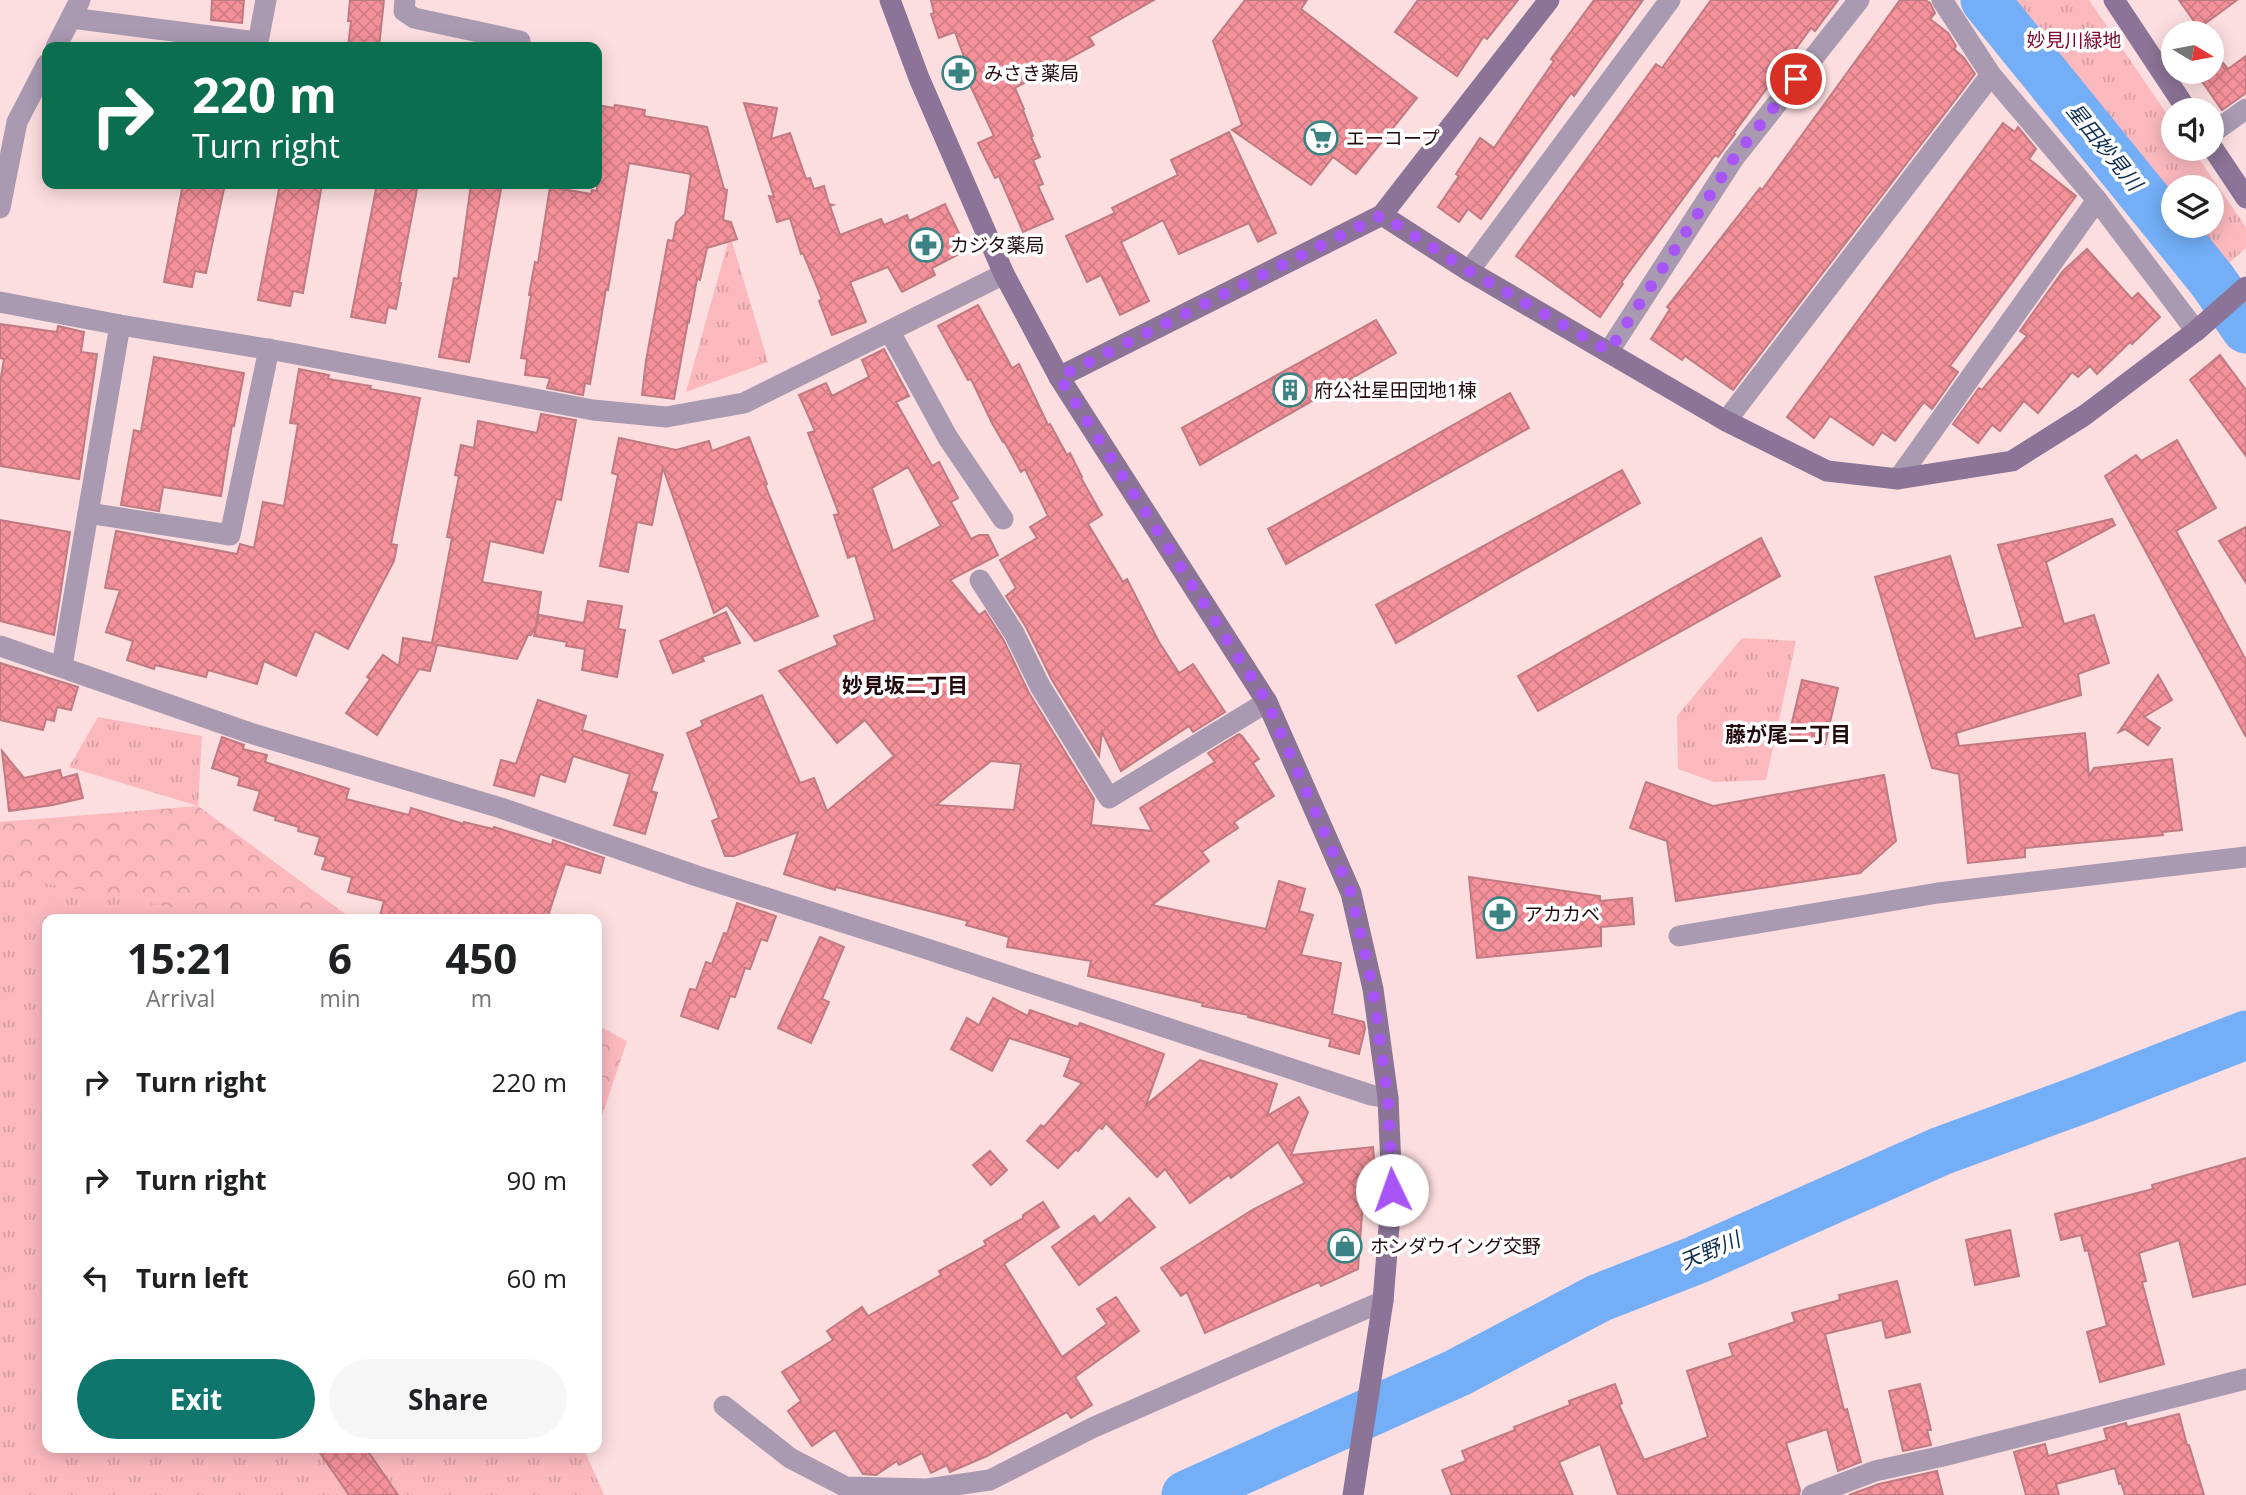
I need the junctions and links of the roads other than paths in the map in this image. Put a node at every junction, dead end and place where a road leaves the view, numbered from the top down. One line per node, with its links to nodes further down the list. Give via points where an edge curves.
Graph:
1 (266, 0): 9 (street, via 258,42)
2 (405, 0): 10 (street, via 404,11 414,18)
3 (890, 0): 23 (street)
4 (1549, 0): 21 (street)
5 (1670, 0): 22 (street)
6 (1859, 0): 30 (street, via 1734,158)
7 (1942, 0): 13 (street)
8 (2114, 0): 14 (street)
9 (76, 9): 11 (street)
10 (520, 41)
11 (59, 42)
12 (42, 73): 20 (street, via 16,122)
13 (1992, 75): 19 (street); 32 (street)
14 (2180, 98)
15 (2246, 109): 16 (street)
16 (2224, 125)
17 (2221, 161): 18 (street)
18 (2246, 198)
19 (2097, 200): 27 (street); 33 (street)
20 (0, 208)
21 (1382, 215): 22 (street); 31 (street)
22 (1469, 271): 30 (street)
23 (1004, 274): 28 (street); 31 (street)
24 (2235, 297): 27 (street)
25 (0, 302): 26 (street)
26 (120, 325): 29 (street); 34 (street)
27 (2196, 331): 33 (street, via 2085,415 2011,461)
28 (890, 332): 29 (street, via 744,403 666,417 593,410); 35 (street, via 947,438)
29 (269, 349): 34 (street, via 230,535)
30 (1609, 351): 32 (street)
31 (1059, 377): 39 (street)
32 (1726, 421): 33 (street, via 1827,471)
33 (1898, 479)
34 (88, 513): 38 (street)
35 (1003, 519)
36 (980, 580): 39 (street, via 1110,798)
37 (0, 646): 38 (street)
38 (62, 666): 42 (street, via 250,733 501,808 697,876)
39 (1267, 702): 42 (street, via 1351,893 1373,989)
40 (2246, 857): 41 (street, via 1938,893)
41 (1679, 936)
42 (1388, 1098): 43 (street, via 1392,1190)
43 (1381, 1310): 45 (street, via 1094,1427 990,1480 927,1489 846,1487 790,1458); 46 (street)
44 (2246, 1379): 47 (street, via 1875,1471)
45 (724, 1406)
46 (1355, 1485)
47 (1812, 1495)

